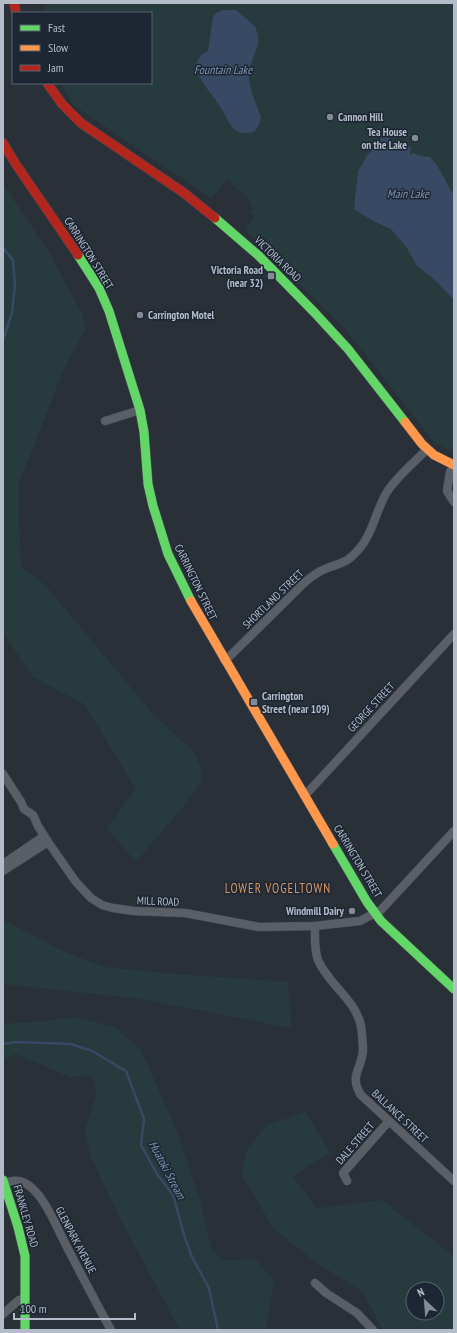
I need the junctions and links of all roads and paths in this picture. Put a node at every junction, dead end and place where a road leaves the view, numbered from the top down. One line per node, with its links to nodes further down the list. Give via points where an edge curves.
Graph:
1 (48, 84): 5 (main road, VICTORIA ROAD, via 67,111 81,123 184,193 259,256 348,349)
2 (3, 143): 3 (main road, CARRINGTON STREET, via 99,288 109,311)
3 (140, 410): 4 (street); 10 (main road, CARRINGTON STREET, via 148,484 162,537 181,583)
4 (106, 421)
5 (427, 449): 6 (main road, VICTORIA ROAD); 10 (street, SHORTLAND STREET, via 387,492 371,532 350,558 314,574 304,582)
6 (454, 465): 7 (street, VICTORIA ROAD, via 450,472)
7 (452, 484): 8 (street, VICTORIA ROAD, via 447,491)
8 (454, 502)
9 (454, 634): 12 (street, GEORGE STREET)
10 (224, 660): 12 (main road, CARRINGTON STREET)
11 (3, 774): 14 (street, MILL ROAD)
12 (304, 794): 17 (main road, CARRINGTON STREET)
13 (454, 831): 17 (street)
14 (46, 839): 15 (street); 16 (street); 18 (street, MILL ROAD, via 76,882 91,898 113,908 185,913 259,927)
15 (3, 864)
16 (3, 871)
17 (376, 914): 18 (street, MILL ROAD, via 360,922); 19 (main road, CARRINGTON STREET)
18 (315, 926): 20 (street, BALLANCE STREET, via 317,958 332,982 352,1006 361,1026 363,1050 356,1074 356,1087)
19 (454, 989)
20 (389, 1121): 22 (street, DALE STREET, via 343,1173); 23 (street, BALLANCE STREET)
21 (4, 1181): 25 (main road, FRANKLEY ROAD, via 25,1256); 28 (street, GLENPARK AVENUE, via 18,1180 25,1183 42,1200)
22 (347, 1181)
23 (454, 1182)
24 (315, 1283): 29 (street, via 357,1313)
25 (25, 1299): 26 (street, via 19,1300); 27 (main road, FRANKLEY ROAD)
26 (3, 1314)
27 (25, 1330)
28 (111, 1330)
29 (373, 1330)

